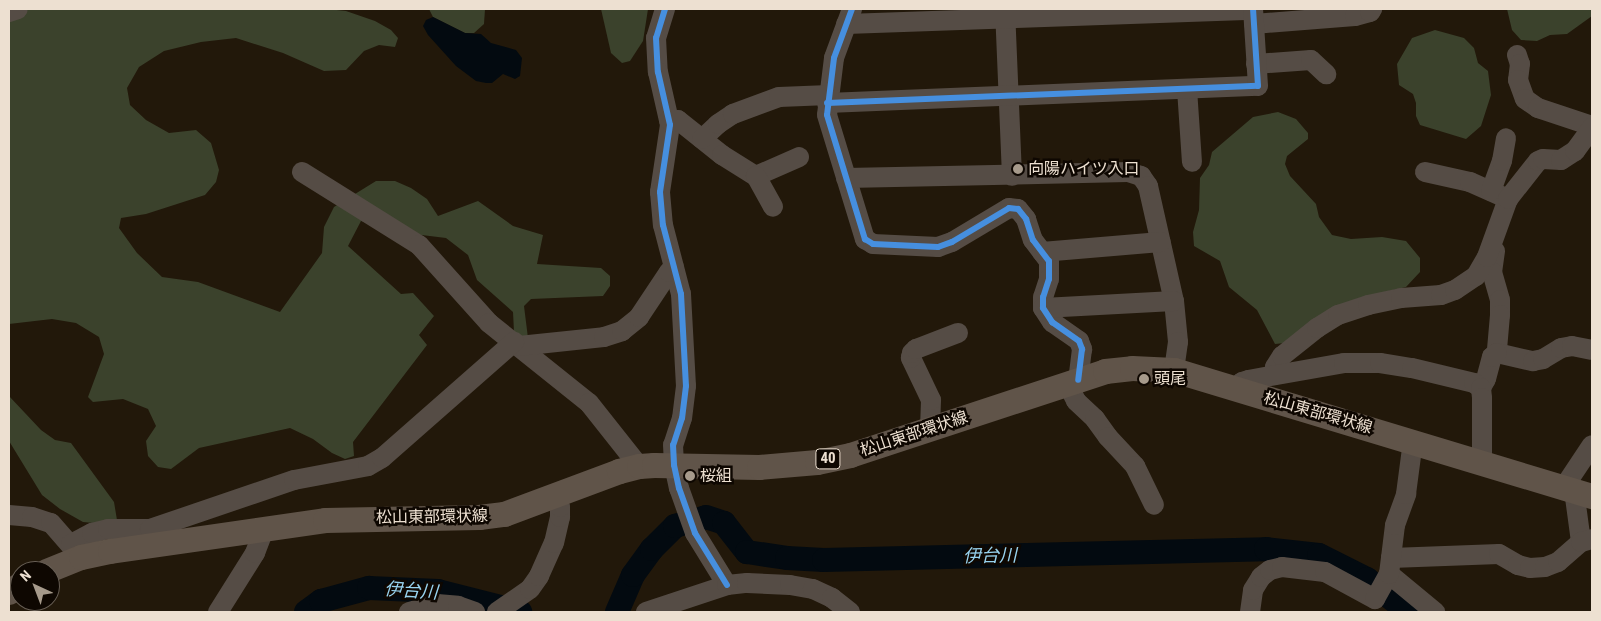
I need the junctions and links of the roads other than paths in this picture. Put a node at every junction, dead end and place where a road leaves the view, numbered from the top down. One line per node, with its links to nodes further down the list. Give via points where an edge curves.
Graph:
1 (18, 9): 4 (street)
2 (665, 9): 14 (street, via 656,38 658,72)
3 (1372, 9): 6 (street, via 1355,16)
4 (9, 12)
5 (1006, 13): 6 (street); 7 (street); 12 (street)
6 (1254, 14): 9 (street)
7 (849, 16): 13 (street, via 834,58)
8 (1517, 55): 15 (street, via 1520,64 1518,80 1525,98 1538,108)
9 (1256, 64): 10 (street, via 1311,60); 11 (street, via 1258,86)
10 (1326, 74)
11 (1187, 89): 12 (street); 19 (street)
12 (1010, 96): 13 (street); 23 (street)
13 (828, 99): 17 (street, via 779,97 733,114); 24 (street, via 827,115)
14 (669, 120): 17 (street, via 678,120); 30 (street, via 660,192 663,225)
15 (1592, 127): 25 (street, via 1575,151 1561,160 1538,161)
16 (1506, 138): 25 (street)
17 (702, 140): 22 (street)
18 (799, 157): 22 (street)
19 (1192, 162)
20 (302, 172): 34 (street, via 419,246 489,323)
21 (1425, 172): 25 (street, via 1470,182)
22 (756, 176): 26 (street)
23 (1012, 176): 24 (street); 28 (street, via 1135,173 1148,186)
24 (846, 178): 29 (street, via 865,239 873,244 938,247 1008,208 1018,209 1026,218 1033,240)
25 (1499, 195): 27 (street)
26 (773, 207)
27 (1494, 239): 36 (street, via 1492,272 1500,300); 38 (street, via 1482,269 1467,283 1441,295 1400,298 1338,315 1282,356)
28 (1161, 242): 29 (street); 31 (street)
29 (1042, 252): 32 (street, via 1049,261 1050,269)
30 (674, 267): 34 (street, via 639,317 622,331 604,337); 46 (street, via 681,294 686,386 682,418 673,445)
31 (1174, 301): 32 (street); 37 (street, via 1178,342)
32 (1043, 308): 39 (street, via 1052,322 1079,341 1082,349)
33 (958, 333): 42 (street, via 912,353 911,358 931,400)
34 (516, 344): 47 (street, via 589,403); 54 (street, via 382,458 368,466 294,480 150,529 108,529 92,533)
35 (1592, 350): 36 (street, via 1572,346 1561,348 1533,361)
36 (1498, 353): 40 (street, via 1492,357)
37 (1174, 370): 39 (main road, 松山東部環状線 / 40, via 1132,368 1105,371); 41 (main road, 松山東部環状線 / 40)
38 (1274, 375): 40 (street, via 1344,362 1380,363 1474,383); 41 (street, via 1242,382)
39 (1073, 381): 42 (main road, 松山東部環状線 / 40); 50 (street, via 1076,401 1135,466)
40 (1481, 388): 45 (street)
41 (1235, 389): 43 (main road, 松山東部環状線 / 40)
42 (930, 428): 46 (main road, 松山東部環状線 / 40, via 850,455 793,466)
43 (1413, 441): 45 (main road, 松山東部環状線 / 40); 56 (street, via 1406,494 1395,525)
44 (1592, 445): 48 (street)
45 (1482, 462): 48 (main road, 松山東部環状線 / 40)
46 (674, 465): 47 (main road, 松山東部環状線 / 40); 57 (street, via 695,533)
47 (639, 466): 49 (main road, 松山東部環状線 / 40)
48 (1577, 491): 53 (street)
49 (555, 496): 52 (main road, 松山東部環状線 / 40, via 504,514 479,518 325,520); 61 (street, via 560,517 554,543 530,588)
50 (1154, 505)
51 (9, 515): 54 (street, via 51,523)
52 (264, 530): 54 (main road, 松山東部環状線 / 40, via 110,551); 58 (street, via 255,553)
53 (1587, 541): 56 (street, via 1558,562 1545,567 1518,565 1498,554)
54 (76, 551): 55 (main road, 松山東部環状線 / 40)
55 (60, 562)
56 (1386, 577): 64 (street, via 1375,599 1325,572 1282,567 1270,570 1261,576 1253,590); 65 (street)
57 (727, 585): 62 (street); 63 (street, via 768,583 813,589)
58 (218, 612)
59 (409, 612): 60 (street, via 437,604)
60 (475, 612)
61 (497, 612)
62 (646, 612)
63 (850, 612)
64 (1250, 612)
65 (1435, 612)

